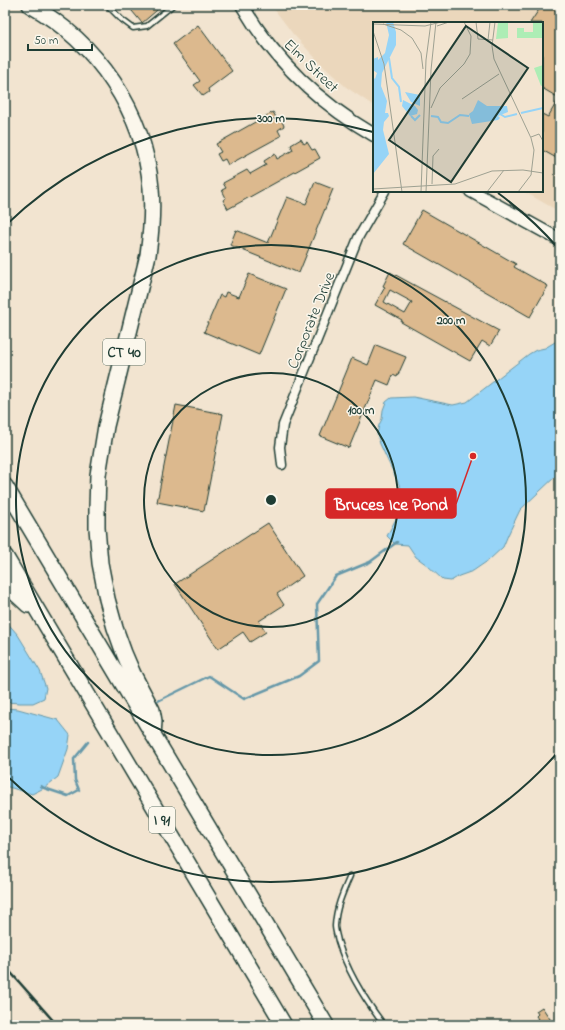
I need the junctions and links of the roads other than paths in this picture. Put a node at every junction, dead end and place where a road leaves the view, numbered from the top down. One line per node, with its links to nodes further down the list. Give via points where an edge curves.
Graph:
1 (30, 5): 14 (highway, CT 40, via 72,34 111,78 135,123 150,176 152,213 148,255 103,441 97,508 98,547 107,600 127,659 152,710)
2 (107, 5): 3 (lane, via 134,28 147,26)
3 (173, 5)
4 (242, 5): 5 (street, Elm Street, via 292,72 357,125)
5 (373, 134)
6 (384, 192): 9 (street, Corporate Drive, via 358,238 282,425)
7 (473, 192): 8 (street)
8 (560, 240)
9 (282, 465)
10 (5, 486): 14 (highway, I 91)
11 (5, 556): 13 (highway, I 91)
12 (5, 580): 13 (highway, via 18,596)
13 (40, 614): 16 (highway, I 91)
14 (153, 735): 17 (highway, I 91)
15 (350, 876): 18 (lane, via 338,903 335,927 340,945 359,987)
16 (284, 1025)
17 (326, 1025)
18 (384, 1025)

